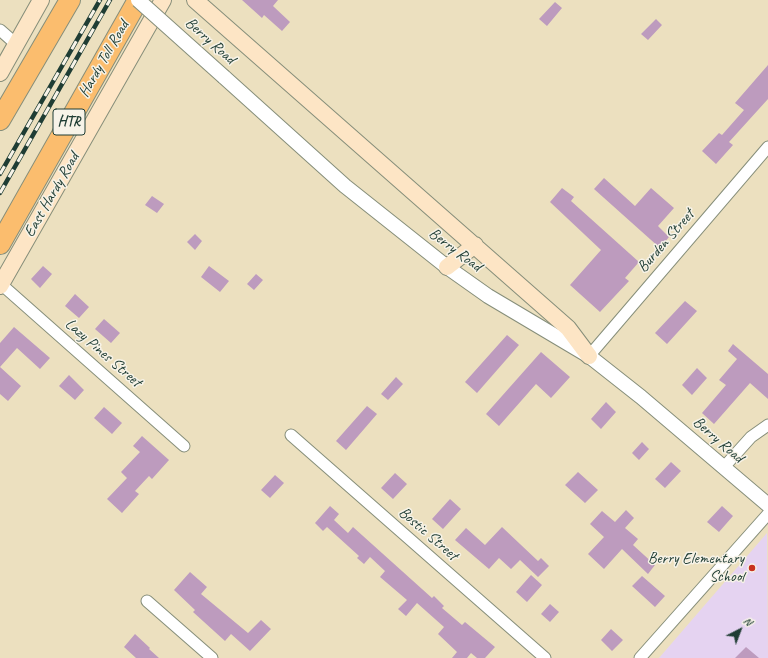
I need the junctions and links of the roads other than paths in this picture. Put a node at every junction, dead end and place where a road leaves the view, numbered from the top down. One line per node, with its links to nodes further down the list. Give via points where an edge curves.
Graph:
1 (41, 0): 7 (main road)
2 (70, 0): 9 (highway)
3 (138, 0): 11 (highway, Hardy Toll Road / HTR); 13 (street, Berry Road, bridge, via 345,186)
4 (162, 0): 14 (main road, East Hardy Road)
5 (194, 0): 12 (main road)
6 (0, 30): 7 (street)
7 (16, 44): 8 (main road)
8 (0, 73)
9 (0, 120)
10 (768, 147): 15 (street, Burden Street)
11 (0, 244)
12 (475, 246): 13 (main road); 15 (main road, via 568,328)
13 (447, 267): 15 (street, Berry Road, via 488,296)
14 (1, 285): 18 (street, Lazy Pines Street)
15 (589, 356): 19 (street, Berry Road)
16 (768, 425): 19 (street, via 751,437)
17 (290, 435): 24 (street, Bostic Street)
18 (184, 446)
19 (724, 467): 20 (street, Berry Road)
20 (768, 505)
21 (768, 514): 25 (street)
22 (147, 600): 23 (street)
23 (212, 658)
24 (545, 658)
25 (640, 658)

